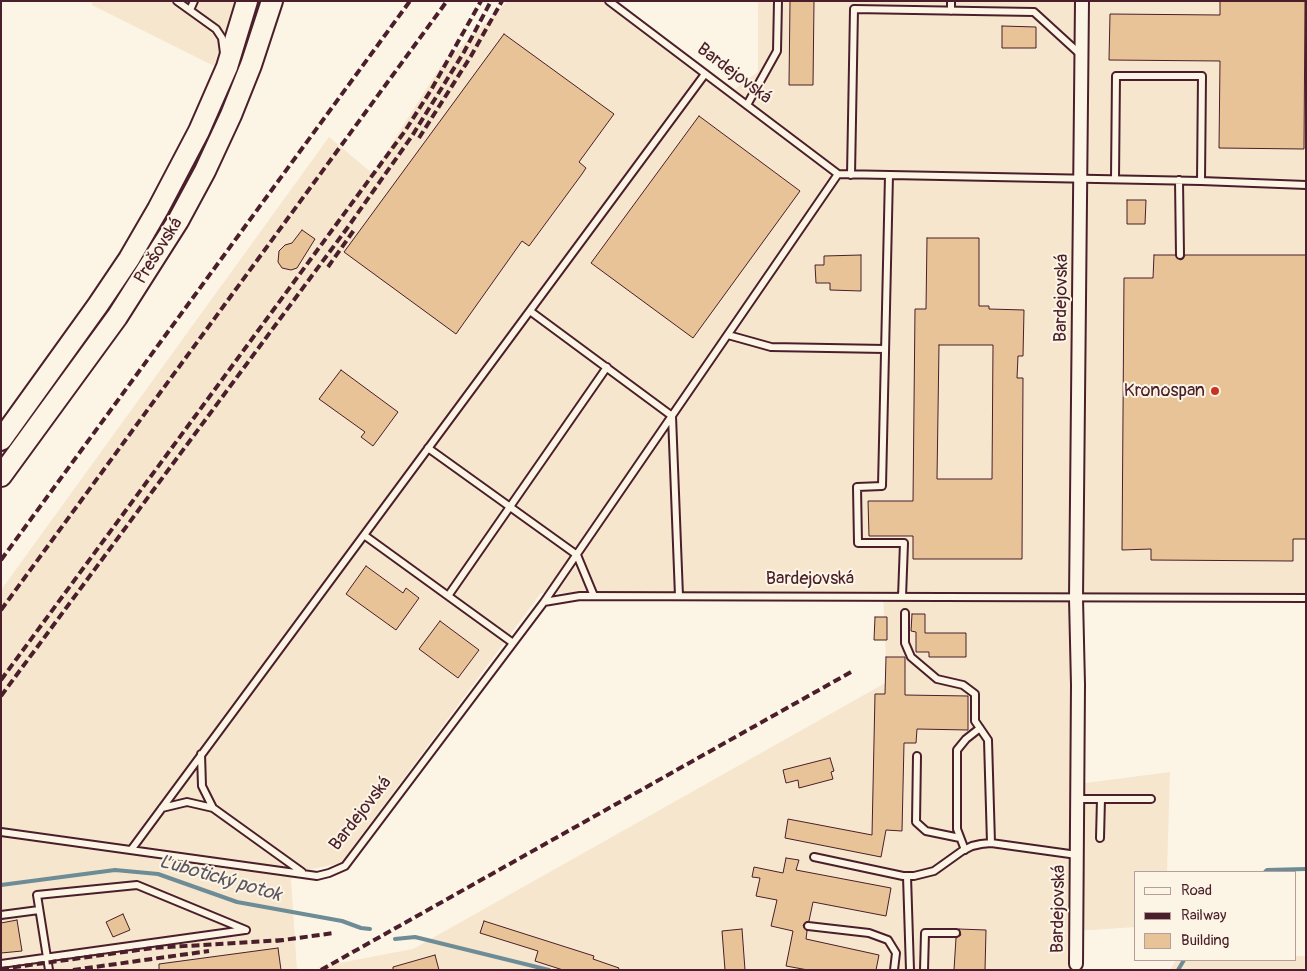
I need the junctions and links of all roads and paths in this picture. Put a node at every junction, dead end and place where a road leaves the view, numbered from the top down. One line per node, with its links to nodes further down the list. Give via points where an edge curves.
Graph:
1 (177, 1): 9 (lane)
2 (194, 1): 9 (lane)
3 (247, 1): 12 (main road, Prešovská)
4 (272, 1): 31 (main road, Prešovská, via 231,115 178,221 117,318)
5 (609, 1): 13 (lane, Bardejovská)
6 (778, 1): 14 (lane, via 777,52)
7 (951, 1): 10 (lane)
8 (1082, 1): 11 (street, Bardejovská)
9 (190, 10): 12 (lane, via 220,33)
10 (951, 11): 11 (lane, via 1034,12); 16 (lane, via 854,9)
11 (1081, 55): 18 (street, Bardejovská)
12 (227, 67): 29 (main road, Prešovská, via 187,157 129,259)
13 (705, 74): 14 (lane, Bardejovská); 24 (lane)
14 (748, 105): 15 (lane, Bardejovská)
15 (838, 174): 16 (lane); 25 (lane, Bardejovská)
16 (851, 174): 17 (lane)
17 (889, 175): 18 (lane); 26 (lane)
18 (1080, 179): 19 (lane); 39 (street, Bardejovská)
19 (1115, 179): 20 (lane); 21 (lane, via 1116,76 1202,76)
20 (1179, 180): 21 (lane); 23 (lane)
21 (1200, 181): 22 (lane)
22 (1306, 185)
23 (1180, 256)
24 (530, 311): 27 (lane); 30 (lane)
25 (728, 335): 26 (lane, via 771,347); 28 (lane, Bardejovská)
26 (885, 349): 38 (lane, via 882,486 857,487 858,543 904,543)
27 (607, 367): 28 (lane); 32 (lane)
28 (672, 416): 34 (lane, Bardejovská); 37 (lane)
29 (1, 440)
30 (428, 448): 32 (lane); 33 (lane)
31 (1, 476)
32 (510, 506): 34 (lane); 35 (lane)
33 (364, 535): 35 (lane); 45 (lane)
34 (577, 555): 36 (lane); 41 (lane, Bardejovská)
35 (448, 596): 43 (lane)
36 (594, 596): 37 (lane, Bardejovská); 41 (lane, Bardejovská)
37 (679, 596): 38 (lane, Bardejovská)
38 (902, 597): 39 (lane, Bardejovská)
39 (1076, 598): 40 (lane, Bardejovská); 47 (street, Bardejovská)
40 (1306, 598)
41 (544, 602): 43 (lane, Bardejovská)
42 (905, 613): 44 (lane, via 905,643 911,657 937,679 963,685 975,694 975,721)
43 (513, 643): 60 (lane, Bardejovská, via 345,866 323,875)
44 (980, 728): 53 (lane, via 957,750 957,829); 55 (lane, via 988,740)
45 (201, 754): 50 (lane); 51 (lane, via 202,786)
46 (917, 756): 53 (lane, via 916,822 926,831)
47 (1077, 798): 48 (lane); 58 (street, Bardejovská)
48 (1101, 799): 49 (lane); 54 (lane)
49 (1151, 799)
50 (162, 808): 51 (lane, via 187,802); 56 (lane)
51 (212, 808): 60 (lane)
52 (1, 832): 56 (lane, Bardejovská)
53 (960, 838): 57 (lane)
54 (1100, 838)
55 (991, 843): 57 (lane, Bardejovská); 58 (lane, Bardejovská)
56 (130, 850): 60 (lane, Bardejovská)
57 (965, 850): 61 (lane, Bardejovská, via 934,871)
58 (1077, 855): 68 (street, Bardejovská)
59 (814, 857): 61 (lane, Bardejovská)
60 (304, 874)
61 (907, 876): 71 (lane)
62 (40, 910): 63 (lane); 66 (lane); 66 (lane, via 37,895 137,885 246,930)
63 (1, 915)
64 (808, 926): 70 (lane, via 869,933 888,940 896,953)
65 (956, 933): 72 (lane, via 925,933)
66 (47, 958): 67 (lane); 69 (lane)
67 (1, 964)
68 (1076, 964)
69 (49, 970)
70 (894, 970)
71 (910, 970)
72 (924, 970)

